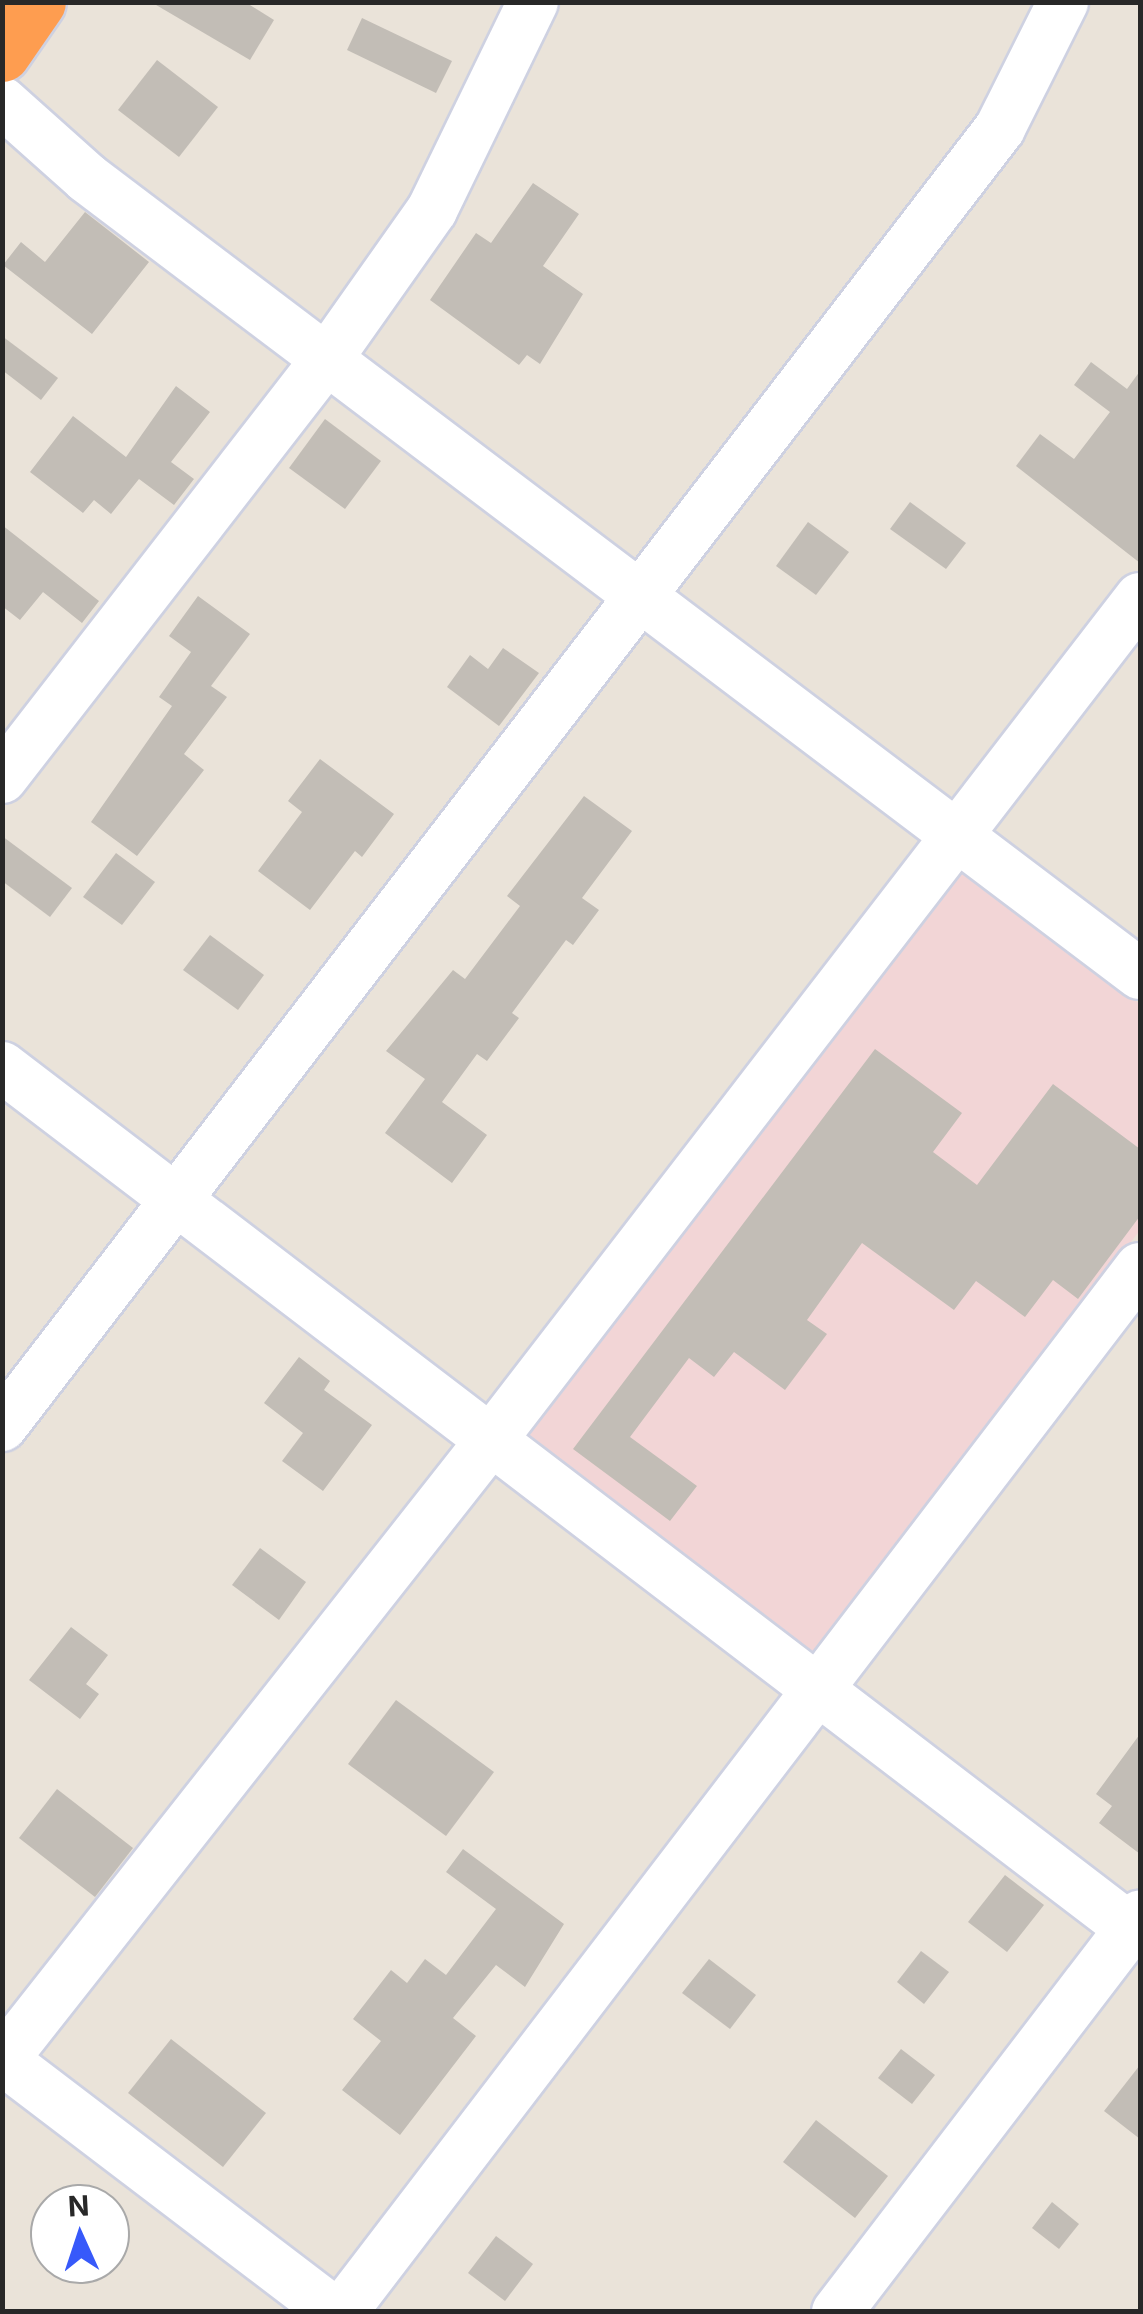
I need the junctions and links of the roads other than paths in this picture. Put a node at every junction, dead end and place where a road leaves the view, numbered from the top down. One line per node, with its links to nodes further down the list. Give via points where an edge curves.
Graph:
1 (12, 2): 5 (highway)
2 (38, 2): 6 (highway)
3 (533, 2): 8 (street, via 432,210)
4 (1063, 2): 9 (street, via 1000,128)
5 (2, 16)
6 (2, 54)
7 (2, 102): 8 (street, via 87,178)
8 (328, 356): 9 (street); 11 (street)
9 (641, 596): 12 (street); 15 (street)
10 (1140, 598): 12 (street)
11 (2, 778)
12 (958, 836): 13 (street); 18 (street)
13 (1140, 974)
14 (2, 1067): 15 (street)
15 (177, 1199): 17 (street); 18 (street)
16 (1140, 1268): 19 (street)
17 (2, 1426)
18 (491, 1440): 19 (street); 21 (street)
19 (820, 1691): 20 (street); 23 (street)
20 (1135, 1922): 24 (street)
21 (3, 2060): 22 (street)
22 (334, 2312)
23 (342, 2312)
24 (837, 2312)

